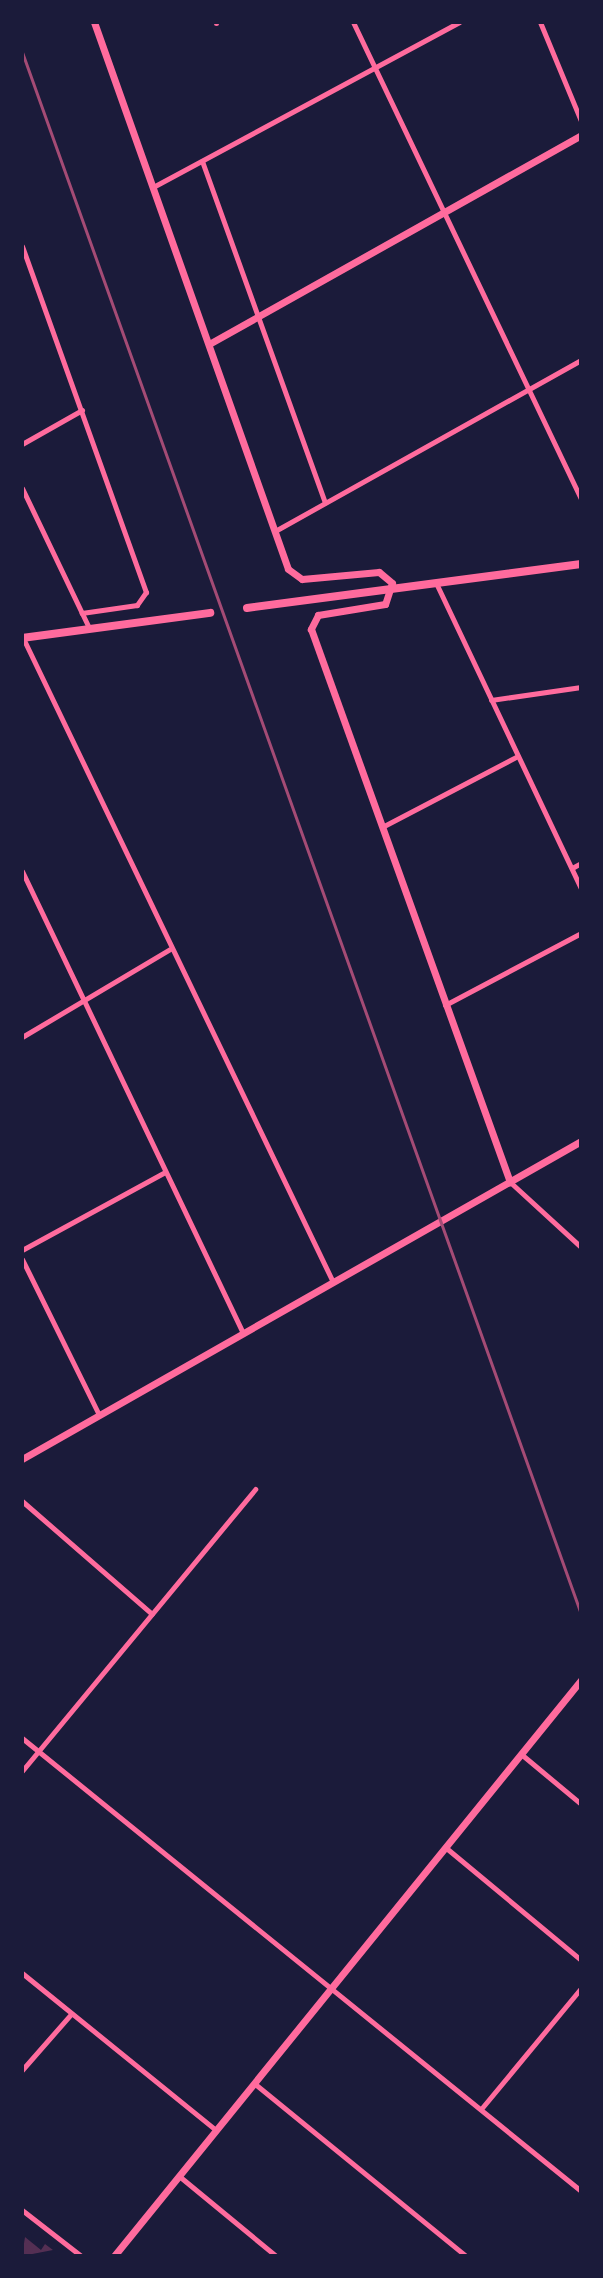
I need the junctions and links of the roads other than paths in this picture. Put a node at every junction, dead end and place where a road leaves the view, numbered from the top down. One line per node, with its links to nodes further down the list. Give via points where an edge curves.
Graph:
1 (94, 22): 9 (street)
2 (353, 22): 5 (street)
3 (459, 22): 5 (street)
4 (540, 22): 6 (street)
5 (373, 66): 8 (street); 10 (street)
6 (581, 121)
7 (581, 135): 10 (street)
8 (202, 161): 9 (street); 12 (street)
9 (153, 187): 13 (street)
10 (443, 212): 12 (street); 15 (street)
11 (23, 251): 16 (street)
12 (257, 317): 13 (street); 20 (street)
13 (209, 344): 21 (street)
14 (581, 360): 15 (street)
15 (528, 389): 19 (street); 20 (street)
16 (82, 410): 17 (street); 26 (street, via 146,595 137,605)
17 (22, 444)
18 (22, 488): 26 (street)
19 (581, 499)
20 (325, 503): 21 (street)
21 (274, 532): 24 (street, via 298,578 379,572)
22 (581, 564): 23 (main road)
23 (436, 583): 24 (main road); 31 (street)
24 (394, 588): 25 (main road); 33 (street, via 383,605 321,614 311,625)
25 (247, 608)
26 (82, 613): 28 (street)
27 (210, 613): 28 (main road)
28 (89, 628): 29 (main road)
29 (22, 638): 39 (street)
30 (581, 687): 31 (street)
31 (491, 700): 32 (street)
32 (518, 756): 33 (street); 35 (street)
33 (381, 828): 41 (street)
34 (581, 863): 35 (street)
35 (572, 868): 37 (street)
36 (22, 871): 40 (street)
37 (581, 888)
38 (581, 933): 41 (street)
39 (170, 949): 40 (street); 49 (street)
40 (83, 1000): 42 (street); 44 (street)
41 (445, 1005): 45 (street)
42 (22, 1037)
43 (581, 1141): 45 (street)
44 (165, 1172): 47 (street); 50 (street)
45 (510, 1182): 46 (street); 49 (street)
46 (581, 1247)
47 (22, 1250)
48 (22, 1259): 51 (street)
49 (333, 1282): 50 (street)
50 (243, 1333): 51 (street)
51 (99, 1415): 52 (street)
52 (22, 1459)
53 (255, 1489): 55 (street)
54 (22, 1501): 55 (street)
55 (152, 1614): 58 (street)
56 (581, 1680): 59 (street)
57 (22, 1738): 58 (street)
58 (39, 1751): 60 (street); 65 (street)
59 (521, 1754): 61 (street); 62 (street)
60 (22, 1771)
61 (581, 1804)
62 (445, 1847): 63 (street); 65 (street)
63 (581, 1960)
64 (22, 1973): 67 (street)
65 (333, 1987): 69 (street); 70 (street)
66 (581, 1988): 70 (street)
67 (71, 2014): 68 (street); 71 (street)
68 (22, 2070)
69 (255, 2084): 71 (street); 78 (street)
70 (481, 2109): 73 (street)
71 (216, 2130): 72 (street)
72 (179, 2176): 76 (street); 77 (street)
73 (581, 2191)
74 (22, 2210): 75 (street)
75 (81, 2256)
76 (114, 2256)
77 (276, 2256)
78 (466, 2256)

